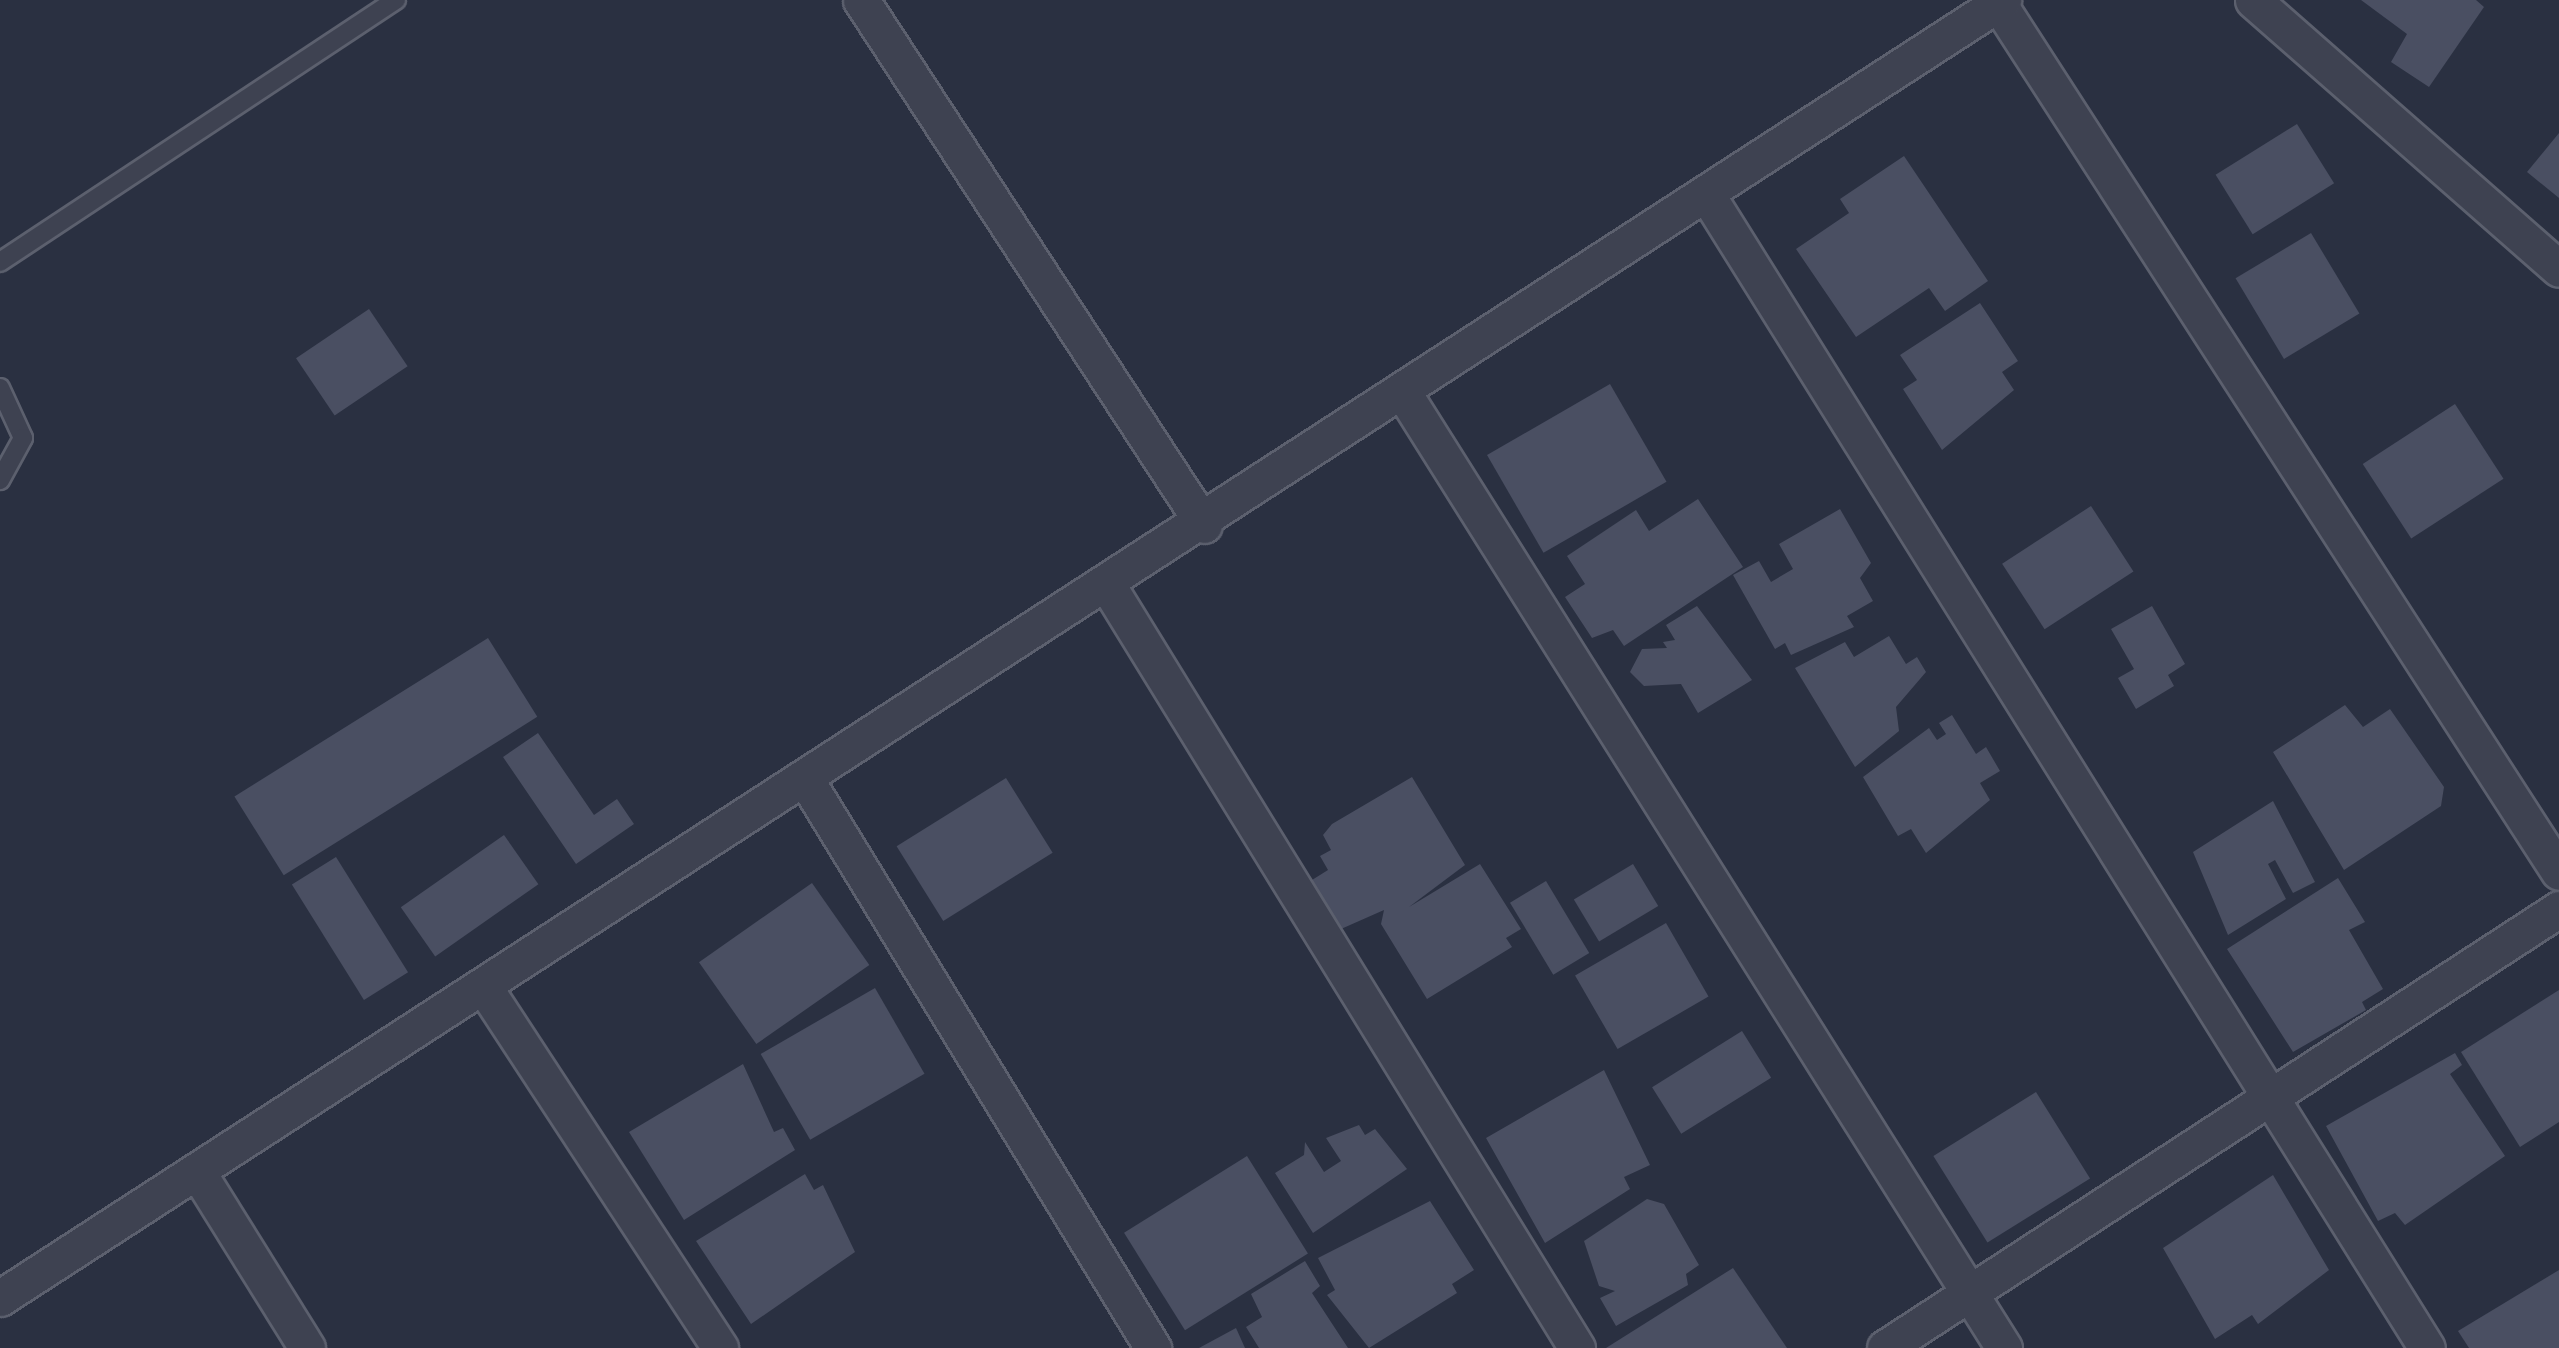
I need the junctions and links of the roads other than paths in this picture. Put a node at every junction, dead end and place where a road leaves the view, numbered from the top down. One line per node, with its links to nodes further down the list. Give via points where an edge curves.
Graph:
1 (396, 0): 6 (lane)
2 (861, 0): 11 (street)
3 (2252, 0): 7 (street)
4 (2000, 2): 5 (street); 14 (street)
5 (1706, 195): 9 (street); 17 (street)
6 (0, 262)
7 (2559, 269)
8 (0, 388): 10 (lane, via 23,438)
9 (1404, 394): 11 (street); 19 (street)
10 (0, 480)
11 (1204, 525): 12 (street)
12 (1108, 586): 13 (street); 24 (street)
13 (806, 780): 16 (street); 23 (street)
14 (2559, 872)
15 (2559, 909): 17 (street)
16 (484, 987): 18 (street); 22 (street)
17 (2275, 1094): 19 (street); 27 (street)
18 (197, 1171): 20 (street); 21 (street)
19 (1969, 1293): 25 (street); 26 (street)
20 (0, 1298)
21 (307, 1348)
22 (720, 1348)
23 (1153, 1348)
24 (1577, 1348)
25 (1885, 1348)
26 (2004, 1348)
27 (2427, 1348)

